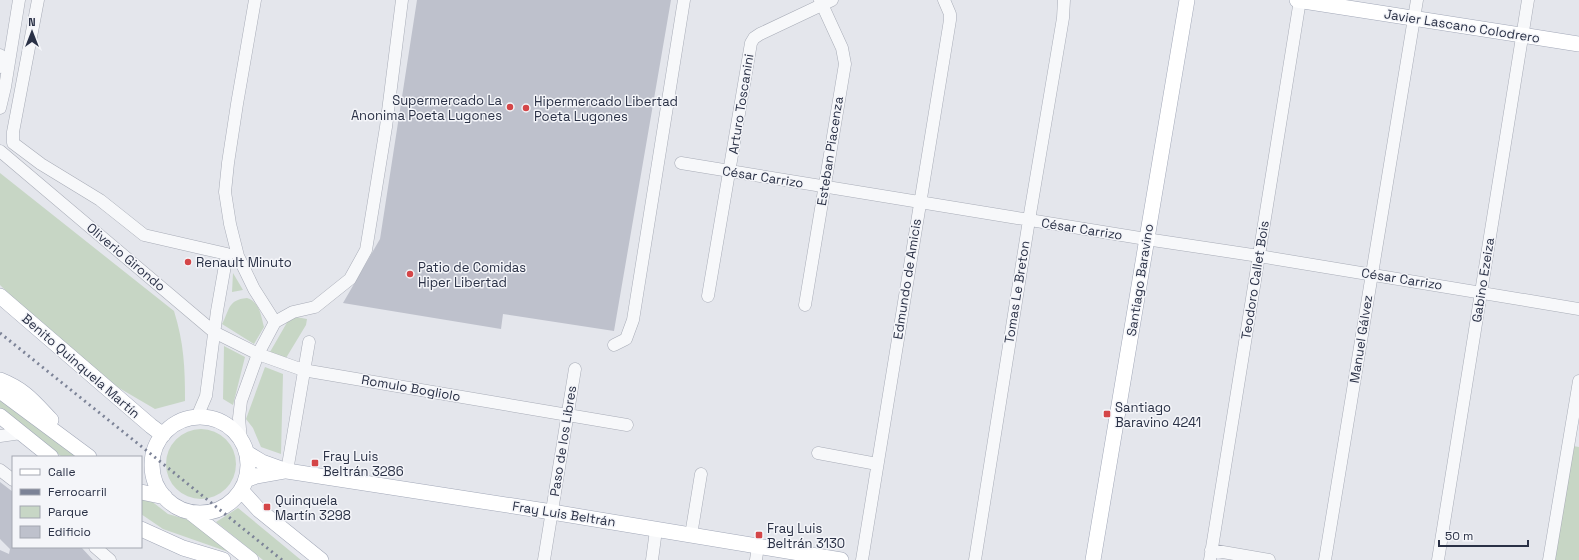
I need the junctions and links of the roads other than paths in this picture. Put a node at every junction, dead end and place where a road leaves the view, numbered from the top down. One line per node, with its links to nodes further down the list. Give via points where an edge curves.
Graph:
1 (19, 0): 18 (street)
2 (38, 0): 35 (street, via 13,143 41,164 100,200 144,235 227,254)
3 (255, 0): 34 (street, via 225,192 238,256 254,289)
4 (402, 0): 34 (street, via 386,127 366,250 350,278 315,307 293,312)
5 (684, 0): 37 (street, via 633,320 626,338)
6 (944, 0): 24 (street, Edmundo de Amicis, via 950,20)
7 (1064, 0): 25 (street, Tomas Le Breton)
8 (1187, 0): 26 (main road, Santiago Baravino)
9 (1299, 0): 13 (main road, Javier Lascano Colodrero); 27 (street, Teodoro Callet Bois)
10 (1417, 0): 13 (street, Manuel Gálvez)
11 (1528, 0): 14 (street, Gabino Ezeiza)
12 (824, 2): 22 (street, Arturo Toscanini, via 760,34 751,43); 23 (street, Esteban Piacenza, via 842,48 845,64)
13 (1414, 18): 14 (main road, Javier Lascano Colodrero); 28 (street, Manuel Gálvez)
14 (1523, 36): 15 (main road, Javier Lascano Colodrero); 29 (street, Gabino Ezeiza)
15 (1579, 44)
16 (0, 55): 17 (street)
17 (0, 67)
18 (2, 86): 19 (street)
19 (0, 108)
20 (0, 151): 35 (street, Oliverio Girondo)
21 (681, 164): 22 (street, César Carrizo)
22 (729, 172): 23 (street, César Carrizo); 31 (street, Arturo Toscanini)
23 (824, 186): 24 (street, César Carrizo); 32 (street, Esteban Piacenza)
24 (919, 202): 25 (street, César Carrizo); 57 (street, Edmundo de Amicis)
25 (1028, 220): 26 (street, César Carrizo); 81 (street, Tomas Le Breton)
26 (1146, 239): 27 (street, César Carrizo); 82 (main road, Santiago Baravino)
27 (1258, 256): 28 (street, César Carrizo); 72 (street, Teodoro Callet Bois)
28 (1372, 274): 29 (street, César Carrizo); 84 (street, Manuel Gálvez)
29 (1481, 292): 33 (street, César Carrizo); 85 (street, Gabino Ezeiza)
30 (0, 296): 49 (main road, Benito Quinquela Martín)
31 (708, 296)
32 (805, 305)
33 (1579, 309)
34 (275, 322): 38 (street)
35 (214, 332): 38 (street, Oliverio Girondo); 46 (street, via 206,396)
36 (309, 342): 40 (street)
37 (614, 345)
38 (258, 354): 40 (street, Romulo Bogliolo); 52 (street, via 239,409)
39 (575, 369): 44 (street, Paso de los Libres)
40 (303, 370): 44 (street, Romulo Bogliolo); 59 (street)
41 (0, 380): 54 (main road, via 24,392)
42 (1579, 381): 51 (street)
43 (0, 391): 54 (main road)
44 (567, 415): 47 (street, Romulo Bogliolo); 66 (street, Paso de los Libres)
45 (0, 416): 48 (main road)
46 (197, 417): 49 (main road, via 179,422); 52 (main road, via 222,422 233,430)
47 (627, 425)
48 (21, 433): 50 (street); 55 (main road)
49 (163, 435): 56 (main road)
50 (0, 436)
51 (1574, 441): 86 (street)
52 (244, 446): 59 (main road, via 262,462); 62 (main road, via 248,467)
53 (818, 453): 57 (street)
54 (84, 454)
55 (50, 456)
56 (147, 458): 64 (main road)
57 (877, 464): 80 (street, Edmundo de Amicis)
58 (0, 470): 61 (street)
59 (286, 471): 62 (main road, via 256,476); 66 (main road, Fray Luis Beltrán)
60 (701, 474): 69 (street)
61 (12, 479)
62 (243, 485): 65 (main road, via 227,505 218,509); 76 (main road, via 259,510)
63 (142, 492): 64 (main road)
64 (164, 497): 65 (main road)
65 (190, 512): 75 (main road)
66 (552, 512): 68 (main road, Fray Luis Beltrán); 77 (street, Paso de los Libres)
67 (142, 529): 74 (main road, via 183,548)
68 (656, 530): 69 (main road, Fray Luis Beltrán); 78 (street)
69 (691, 535): 71 (main road, Fray Luis Beltrán)
70 (96, 548): 73 (street)
71 (757, 553): 79 (main road, Fray Luis Beltrán)
72 (1210, 555): 83 (street)
73 (110, 560)
74 (223, 560)
75 (251, 560)
76 (321, 560)
77 (544, 560)
78 (652, 560)
79 (840, 560)
80 (862, 560)
81 (975, 560)
82 (1093, 560)
83 (1269, 560)
84 (1325, 560)
85 (1438, 560)
86 (1549, 560)

